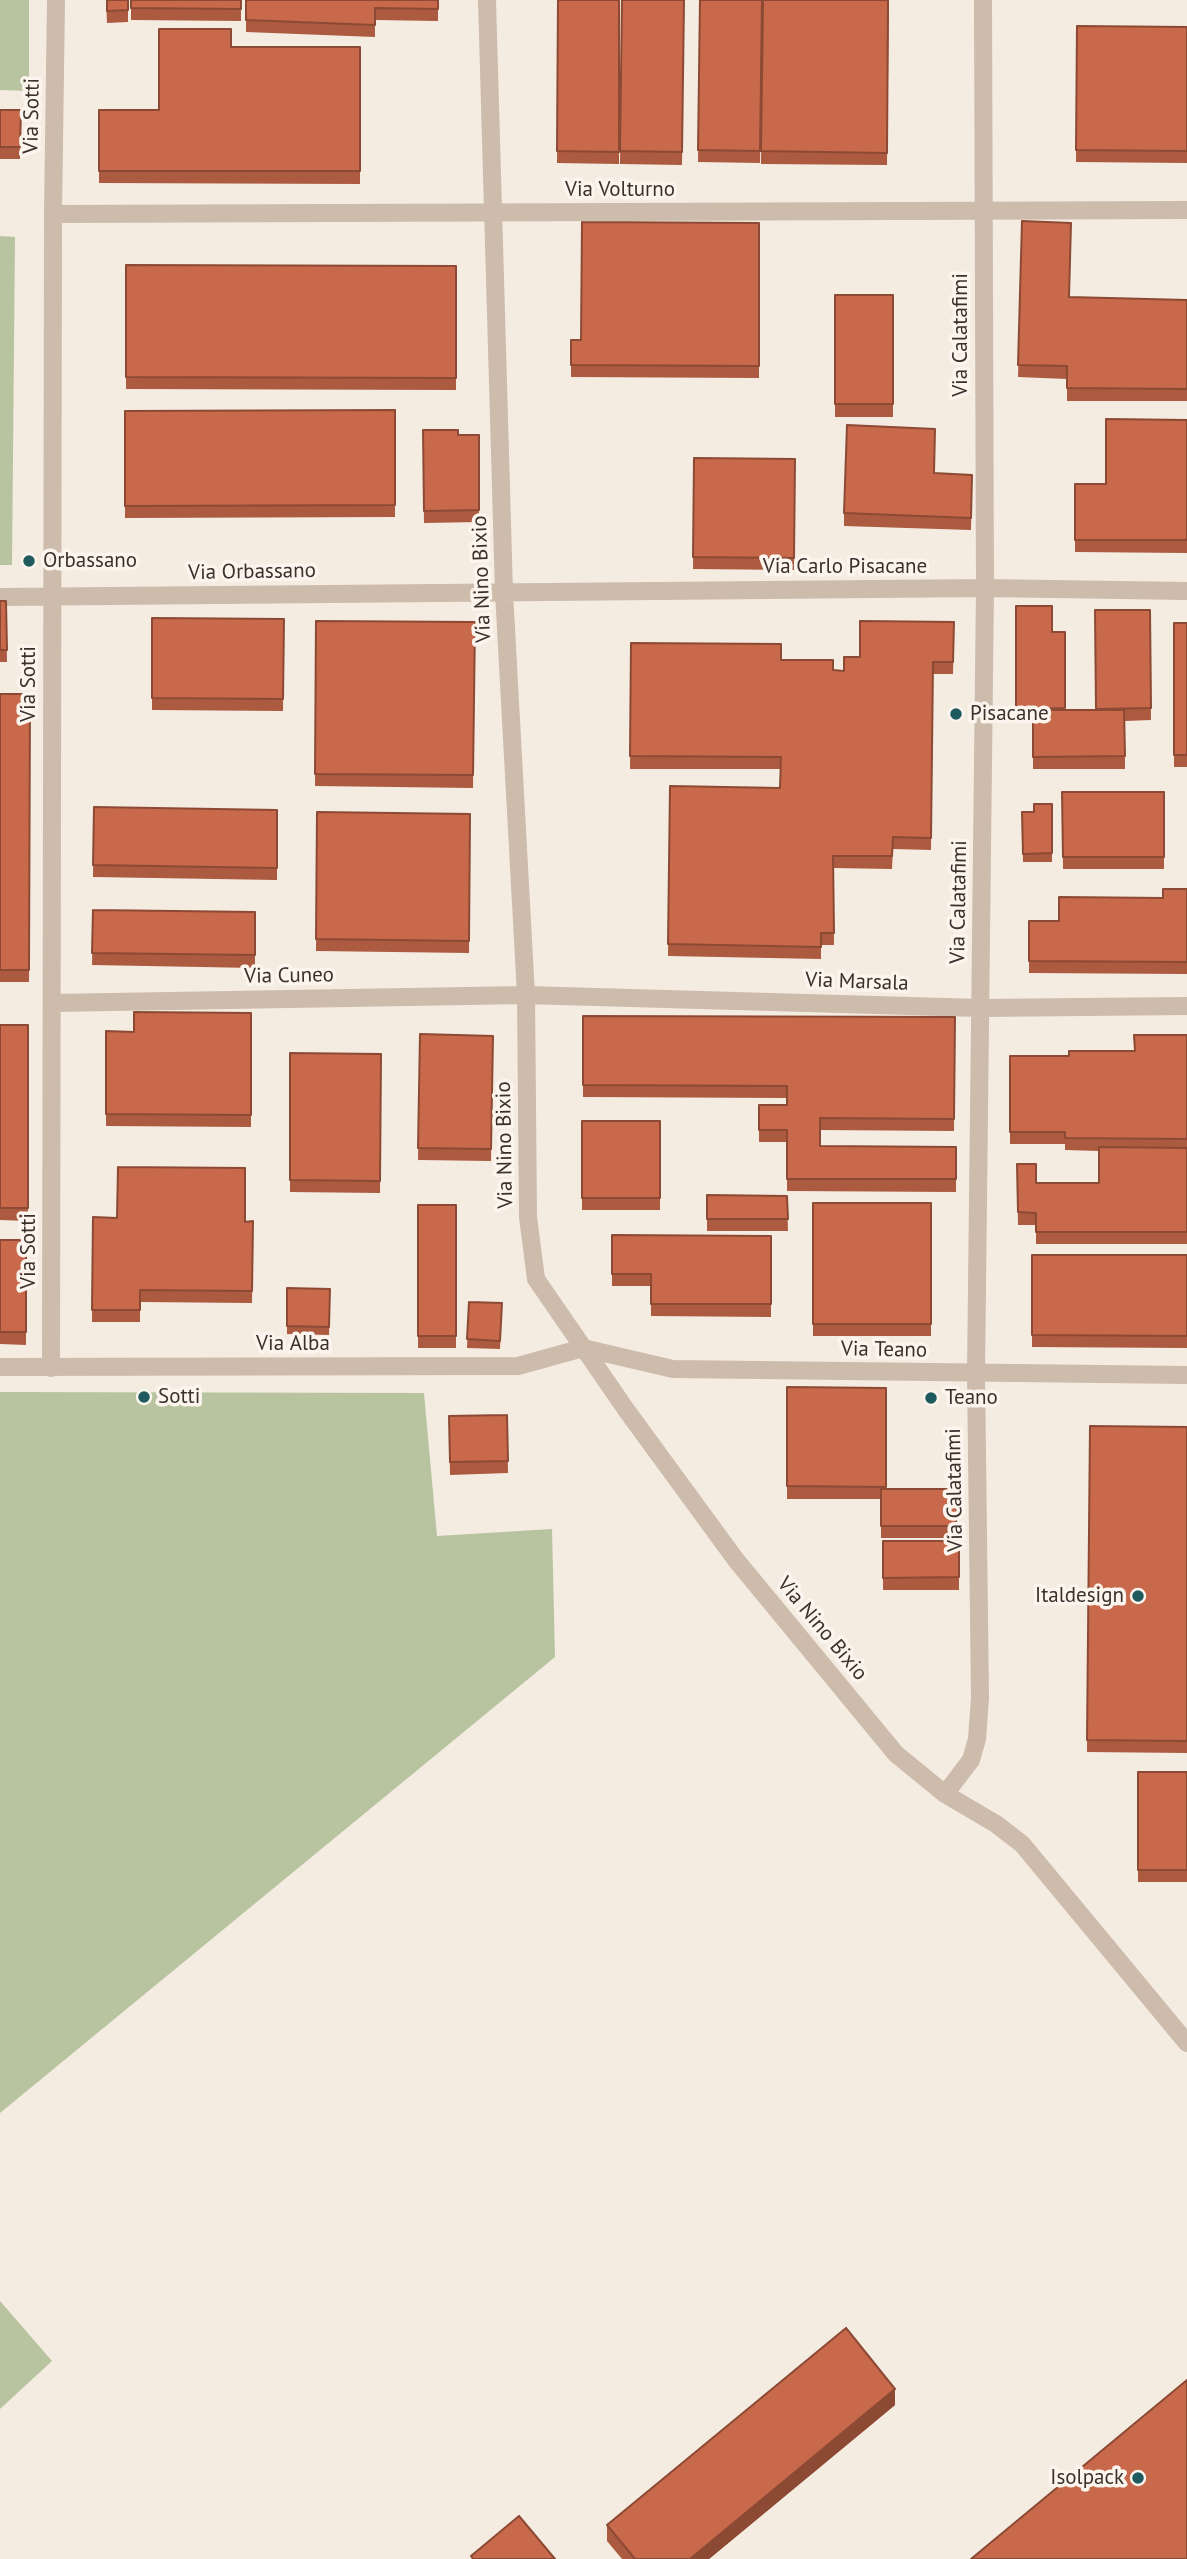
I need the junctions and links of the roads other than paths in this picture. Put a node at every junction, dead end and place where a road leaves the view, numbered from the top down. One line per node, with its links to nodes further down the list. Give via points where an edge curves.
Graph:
1 (56, 0): 7 (street, Via Sotti)
2 (487, 0): 6 (street, Via Nino Bixio)
3 (982, 0): 5 (street, Via Calatafimi)
4 (1187, 210): 5 (street, Via Volturno)
5 (983, 211): 6 (street, Via Volturno); 8 (street, Via Calatafimi)
6 (493, 212): 7 (street, Via Volturno); 10 (street, Via Nino Bixio)
7 (53, 214): 12 (street, Via Sotti)
8 (985, 588): 9 (street, Via Carlo Pisacane); 10 (street, Via Carlo Pisacane); 16 (street, Via Calatafimi)
9 (1187, 591)
10 (504, 592): 12 (street, Via Orbassano); 13 (street, Via Nino Bixio)
11 (0, 597): 12 (street, Via Orbassano)
12 (52, 597): 14 (street, Via Sotti)
13 (526, 995): 14 (street, Via Cuneo); 16 (street, Via Marsala); 17 (street, Via Nino Bixio, via 528,1217 536,1279)
14 (52, 1003): 19 (street, Via Sotti)
15 (1187, 1006): 16 (street, Via Marsala)
16 (980, 1008): 20 (street, Via Calatafimi)
17 (583, 1348): 19 (street, Via Alba, via 518,1366); 20 (street, Via Teano, via 673,1369); 22 (street, Via Nino Bixio, via 736,1560 896,1754)
18 (0, 1367): 19 (street, Via Alba)
19 (51, 1367)
20 (976, 1374): 21 (street, Via Teano); 22 (street, Via Calatafimi, via 977,1739 971,1760)
21 (1187, 1375)
22 (945, 1794): 23 (street, Via Nino Bixio, via 1022,1844)
23 (1187, 2043)

